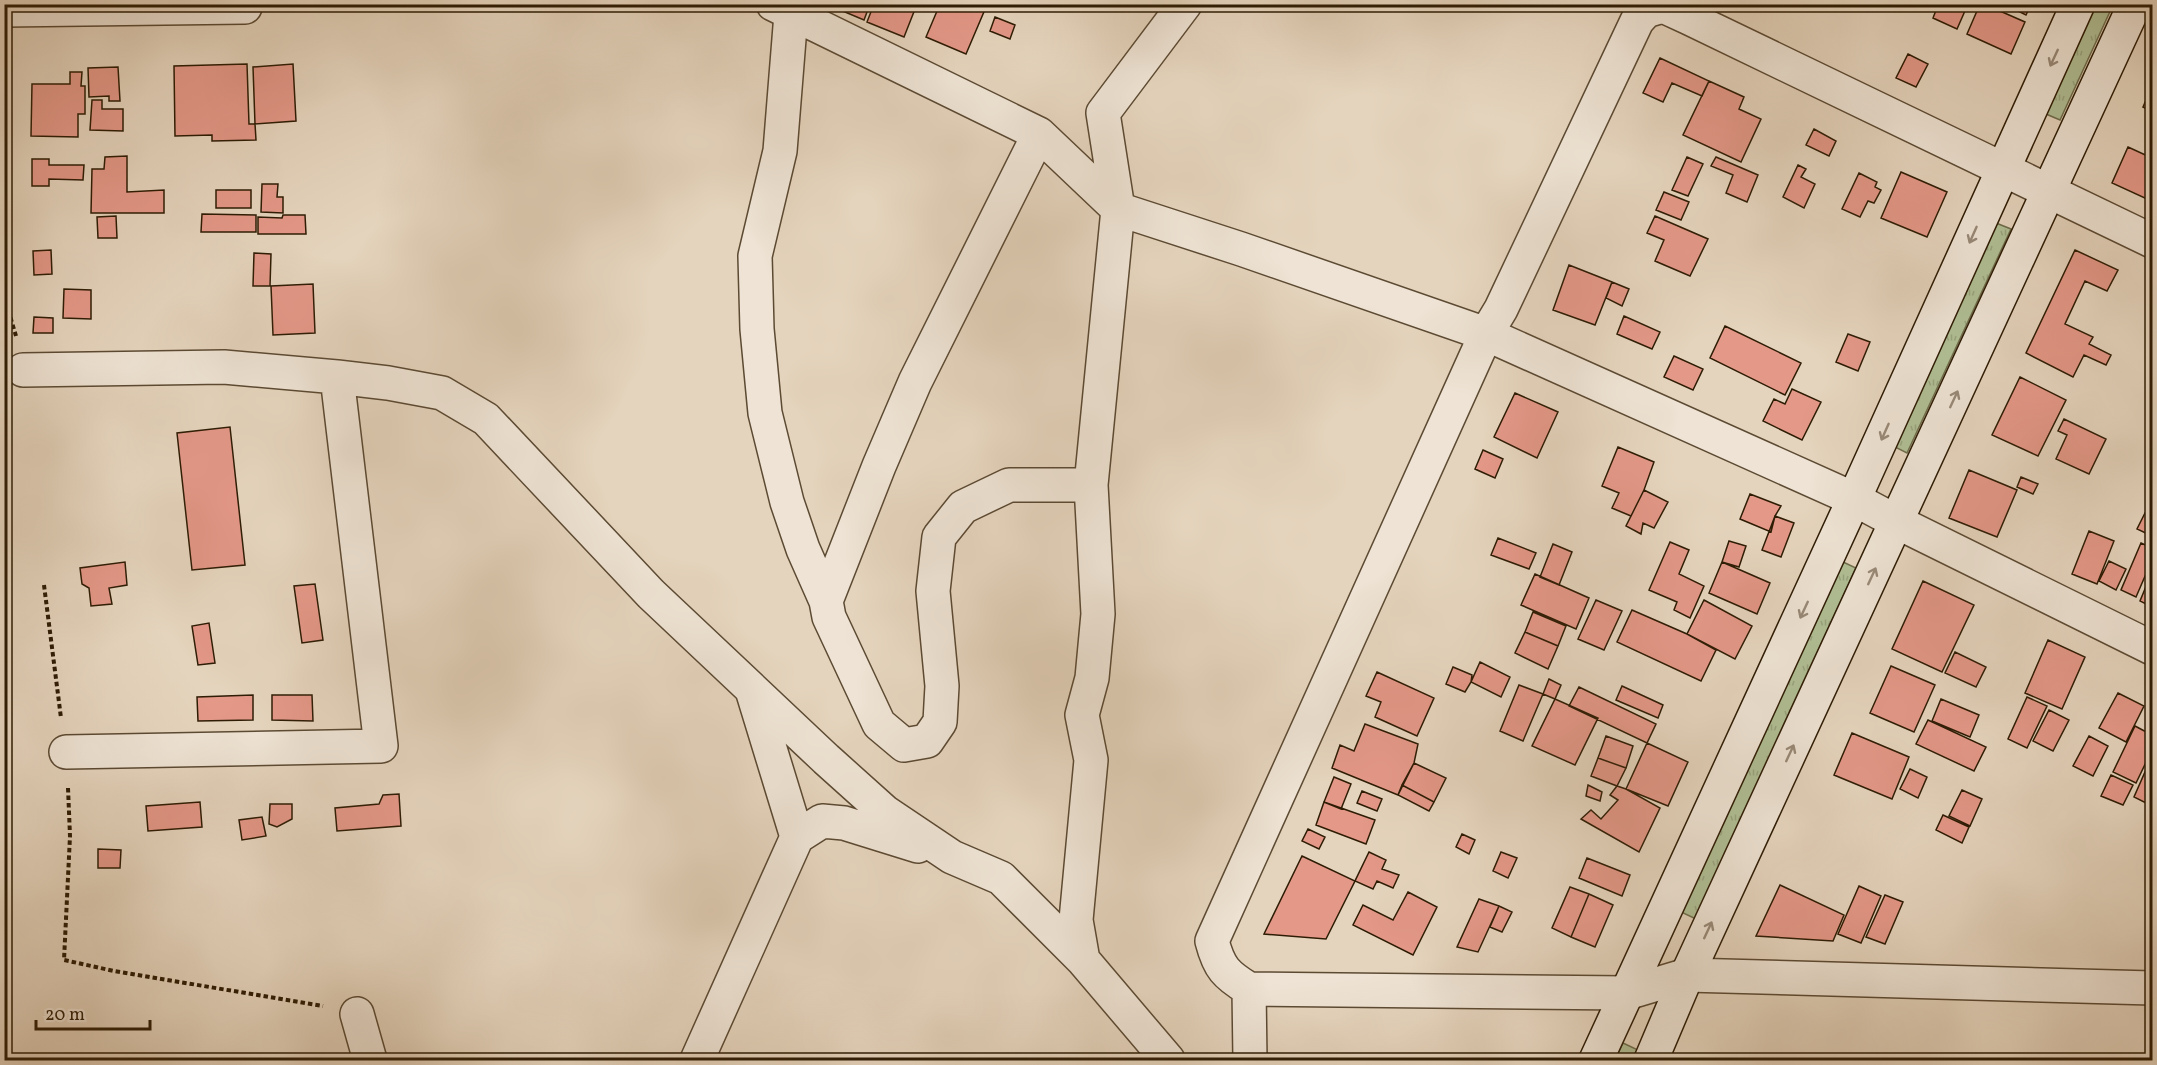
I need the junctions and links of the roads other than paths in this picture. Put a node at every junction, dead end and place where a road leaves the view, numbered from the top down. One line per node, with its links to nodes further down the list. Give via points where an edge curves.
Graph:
1 (1185, 4): 11 (street, via 1103,113)
2 (2078, 4): 9 (street, one-way to 9)
3 (2135, 4): 10 (street)
4 (245, 7): 6 (street)
5 (782, 9): 8 (street); 19 (street, via 780,151 755,256 757,329 765,413 787,502)
6 (4, 10)
7 (1693, 11): 9 (street); 13 (street, via 1663,6 1646,11 1637,21)
8 (1039, 134): 11 (street); 19 (street, via 915,382)
9 (2002, 170): 10 (street); 17 (street, one-way to 17)
10 (2049, 192): 12 (street); 18 (street, one-way to 10)
11 (1118, 209): 13 (street); 16 (street)
12 (2152, 241)
13 (1486, 334): 17 (street); 28 (street, via 1212,941 1217,960 1228,976)
14 (23, 370): 15 (street, via 224,367)
15 (337, 377): 21 (street, via 442,393 486,419 651,594); 22 (street, via 381,746)
16 (1091, 485): 19 (street, via 1009,485 963,507 939,537 933,591 942,687 940,722 927,741 904,746 879,724 829,617); 25 (street, via 1098,614 1092,678 1082,715 1092,759 1076,920)
17 (1854, 499): 18 (street); 29 (street, one-way to 29)
18 (1897, 522): 20 (street); 26 (street, one-way to 18)
19 (826, 601)
20 (2152, 648)
21 (751, 688): 23 (street); 24 (street, via 885,812)
22 (66, 752)
23 (797, 837): 24 (street, via 822,821 844,823); 32 (street)
24 (952, 857): 25 (street, via 1001,878)
25 (1083, 960): 33 (street)
26 (1688, 975): 27 (street); 29 (street); 36 (street)
27 (2152, 988)
28 (1249, 989): 29 (street); 34 (street)
29 (1627, 993): 35 (street)
30 (357, 1014): 31 (street)
31 (370, 1060)
32 (697, 1060)
33 (1168, 1060)
34 (1250, 1060)
35 (1596, 1060)
36 (1651, 1060)

